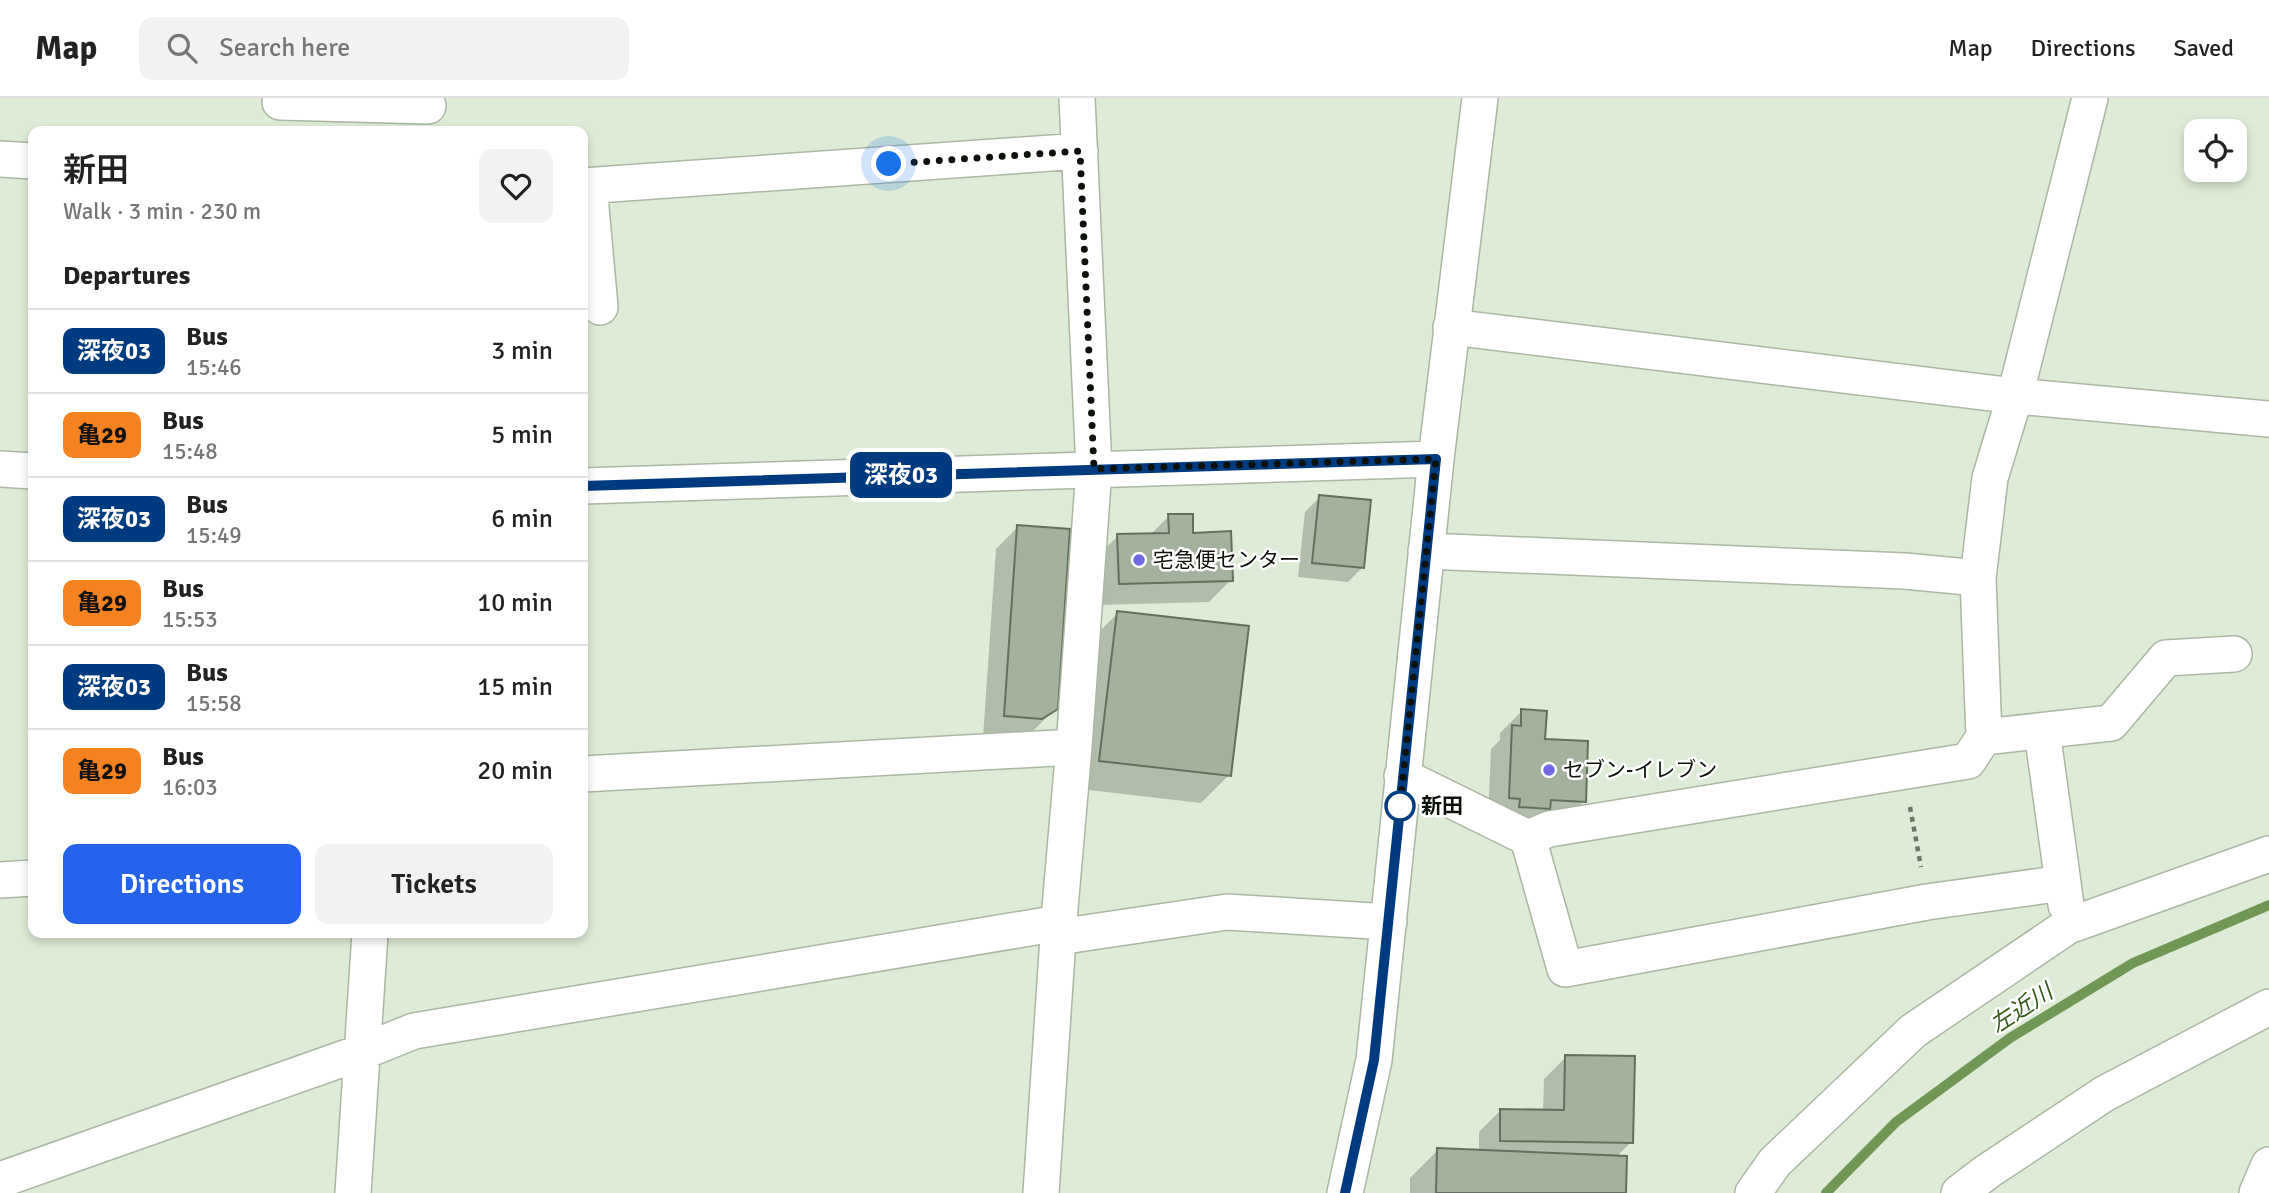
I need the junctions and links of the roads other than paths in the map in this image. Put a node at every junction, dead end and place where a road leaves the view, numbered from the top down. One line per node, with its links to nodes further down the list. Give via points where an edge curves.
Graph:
1 (1077, 98): 6 (street)
2 (1480, 98): 12 (street)
3 (2090, 98): 13 (street)
4 (280, 102): 5 (street)
5 (427, 112)
6 (1080, 151): 9 (street); 17 (street)
7 (0, 159): 8 (street)
8 (28, 161)
9 (588, 186)
10 (588, 203): 11 (street)
11 (600, 307)
12 (1451, 327): 13 (street); 15 (street)
13 (2015, 396): 14 (street); 21 (street, via 1990,478)
14 (2269, 419)
15 (1436, 459): 17 (street); 20 (street)
16 (0, 469): 18 (street)
17 (1094, 469): 19 (street); 25 (street)
18 (28, 471)
19 (588, 486)
20 (1426, 551): 21 (street); 27 (street)
21 (1979, 578): 24 (street)
22 (2234, 654): 23 (street, via 2166,658 2111,723)
23 (2042, 731): 24 (street); 32 (street)
24 (1984, 737): 28 (street, via 1968,761 1549,829)
25 (1074, 747): 26 (street); 35 (street)
26 (588, 774)
27 (1402, 776): 28 (street); 33 (street)
28 (1528, 838): 32 (street, via 1564,969 1927,902)
29 (2269, 854): 34 (street)
30 (28, 878): 31 (street)
31 (0, 880)
32 (2063, 883): 34 (street)
33 (1390, 922): 35 (street, via 1227,912); 41 (street, via 1374,1060)
34 (2068, 926): 44 (street, via 1913,1031 1775,1162)
35 (1059, 930): 38 (street, via 414,1031); 43 (street)
36 (370, 938): 38 (street)
37 (2269, 1007): 45 (street, via 2104,1094)
38 (362, 1052): 40 (street); 42 (street)
39 (2269, 1165): 46 (street)
40 (0, 1180)
41 (1339, 1192)
42 (353, 1193)
43 (1041, 1193)
44 (1753, 1193)
45 (1959, 1193)
46 (2257, 1193)

